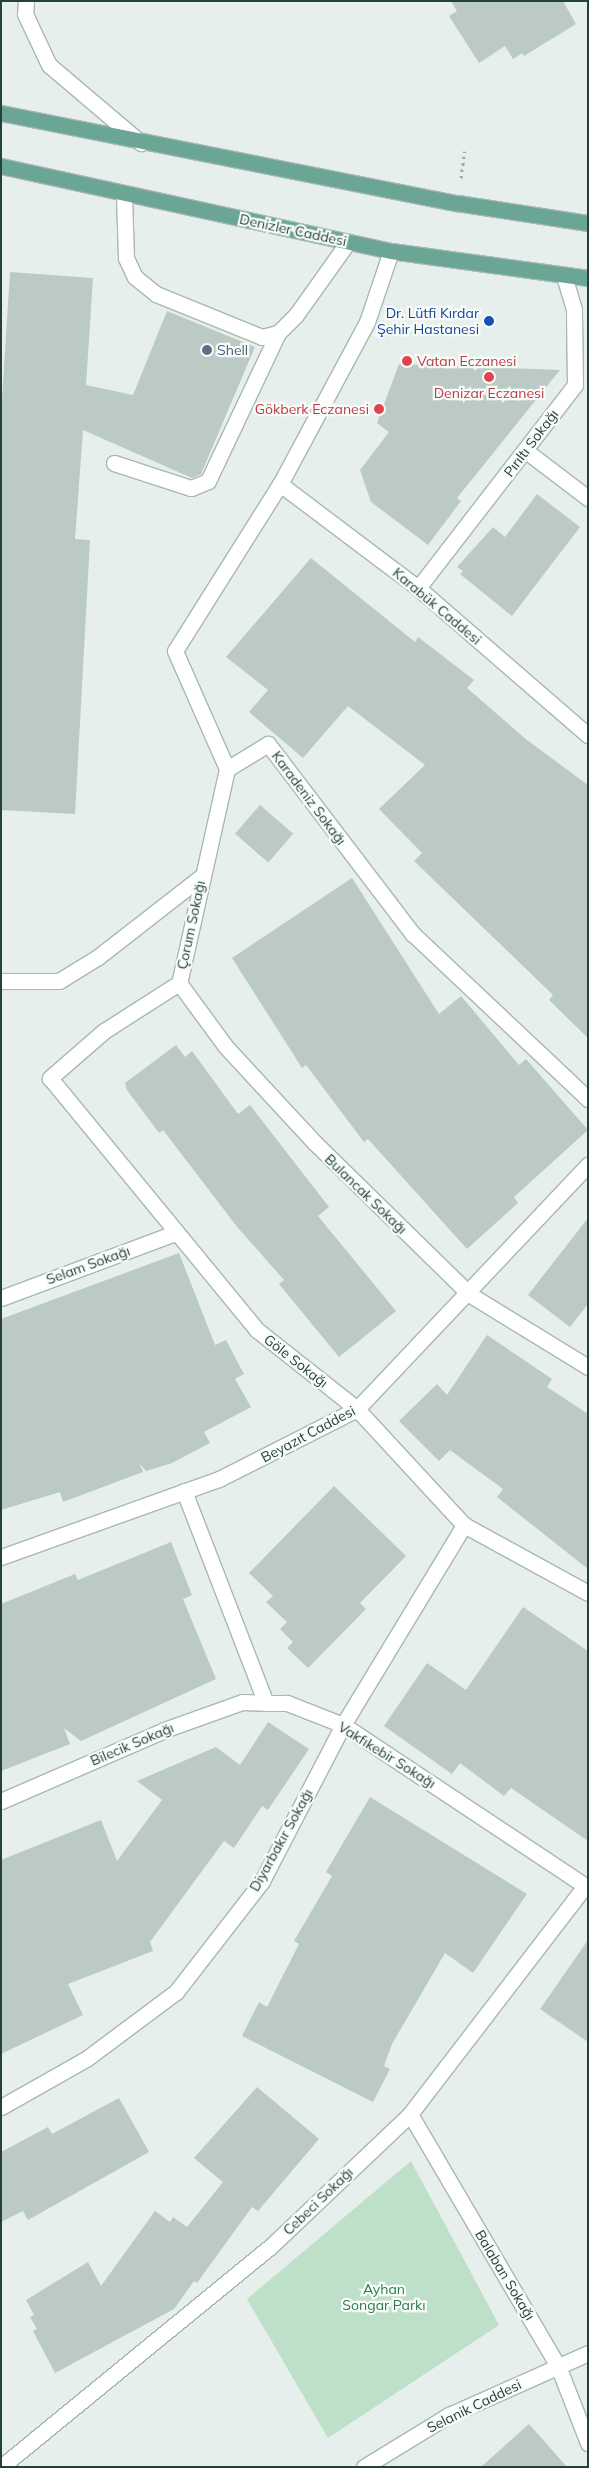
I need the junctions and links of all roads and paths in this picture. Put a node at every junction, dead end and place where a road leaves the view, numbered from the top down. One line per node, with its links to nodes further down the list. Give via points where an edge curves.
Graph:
1 (26, 1): 3 (street, via 25,14 49,65)
2 (1, 113): 3 (main road)
3 (141, 143): 6 (main road)
4 (1, 166): 5 (main road, Denizler Caddesi)
5 (124, 194): 7 (main road, Denizler Caddesi); 11 (street, via 126,258 135,278 156,294 262,337)
6 (588, 223)
7 (348, 242): 8 (main road, Denizler Caddesi); 11 (street, via 296,315)
8 (392, 251): 9 (main road, Denizler Caddesi); 14 (street, via 367,322)
9 (564, 276): 10 (main road, Denizler Caddesi); 12 (street, Pırıltı Sokağı, via 574,317 575,385)
10 (588, 278)
11 (278, 332): 13 (street, via 208,481 191,488)
12 (526, 451): 15 (street); 16 (street, Pırıltı Sokağı)
13 (114, 463)
14 (280, 484): 16 (street, Karabük Caddesi); 18 (street, via 175,650)
15 (588, 498)
16 (418, 588): 17 (street, Karabük Caddesi)
17 (588, 735)
18 (227, 769): 19 (street, Çorum Sokağı); 23 (street, Karadeniz Sokağı, via 268,744 413,934)
19 (202, 876): 20 (street, via 98,957 59,981); 21 (street, Çorum Sokağı)
20 (1, 981)
21 (179, 983): 22 (street, Çorum Sokağı, via 104,1031); 26 (street, Bulancak Sokağı, via 226,1047 315,1143)
22 (50, 1078): 25 (street, Göle Sokağı)
23 (588, 1099)
24 (588, 1165): 26 (street, Beyazıt Caddesi)
25 (174, 1233): 27 (street, Selam Sokağı); 29 (street, Göle Sokağı, via 257,1330)
26 (469, 1294): 28 (street, Bulancak Sokağı); 29 (street, Beyazıt Caddesi)
27 (1, 1298)
28 (588, 1367)
29 (357, 1409): 30 (street, Beyazıt Caddesi, via 219,1479); 31 (street, Göle Sokağı)
30 (184, 1491): 32 (street, Beyazıt Caddesi); 34 (street)
31 (464, 1524): 33 (street, Göle Sokağı); 35 (street, Diyarbakır Sokağı)
32 (1, 1557)
33 (588, 1593)
34 (266, 1703): 35 (street, Vakfıkebir Sokağı, via 287,1703); 36 (street, Bilecik Sokağı, via 242,1702 164,1730)
35 (343, 1725): 37 (street, Vakfıkebir Sokağı); 38 (street, Diyarbakır Sokağı, via 262,1881 176,1992 86,2059)
36 (1, 1801)
37 (586, 1887): 39 (street, Cebeci Sokağı)
38 (1, 2107)
39 (410, 2114): 41 (street, Balaban Sokağı); 43 (street, Cebeci Sokağı, via 269,2248)
40 (588, 2353): 41 (street, Selanik Caddesi)
41 (558, 2366): 42 (street, Balaban Sokağı); 44 (street, Selanik Caddesi, via 449,2415)
42 (588, 2443)
43 (1, 2467)
44 (364, 2467)

